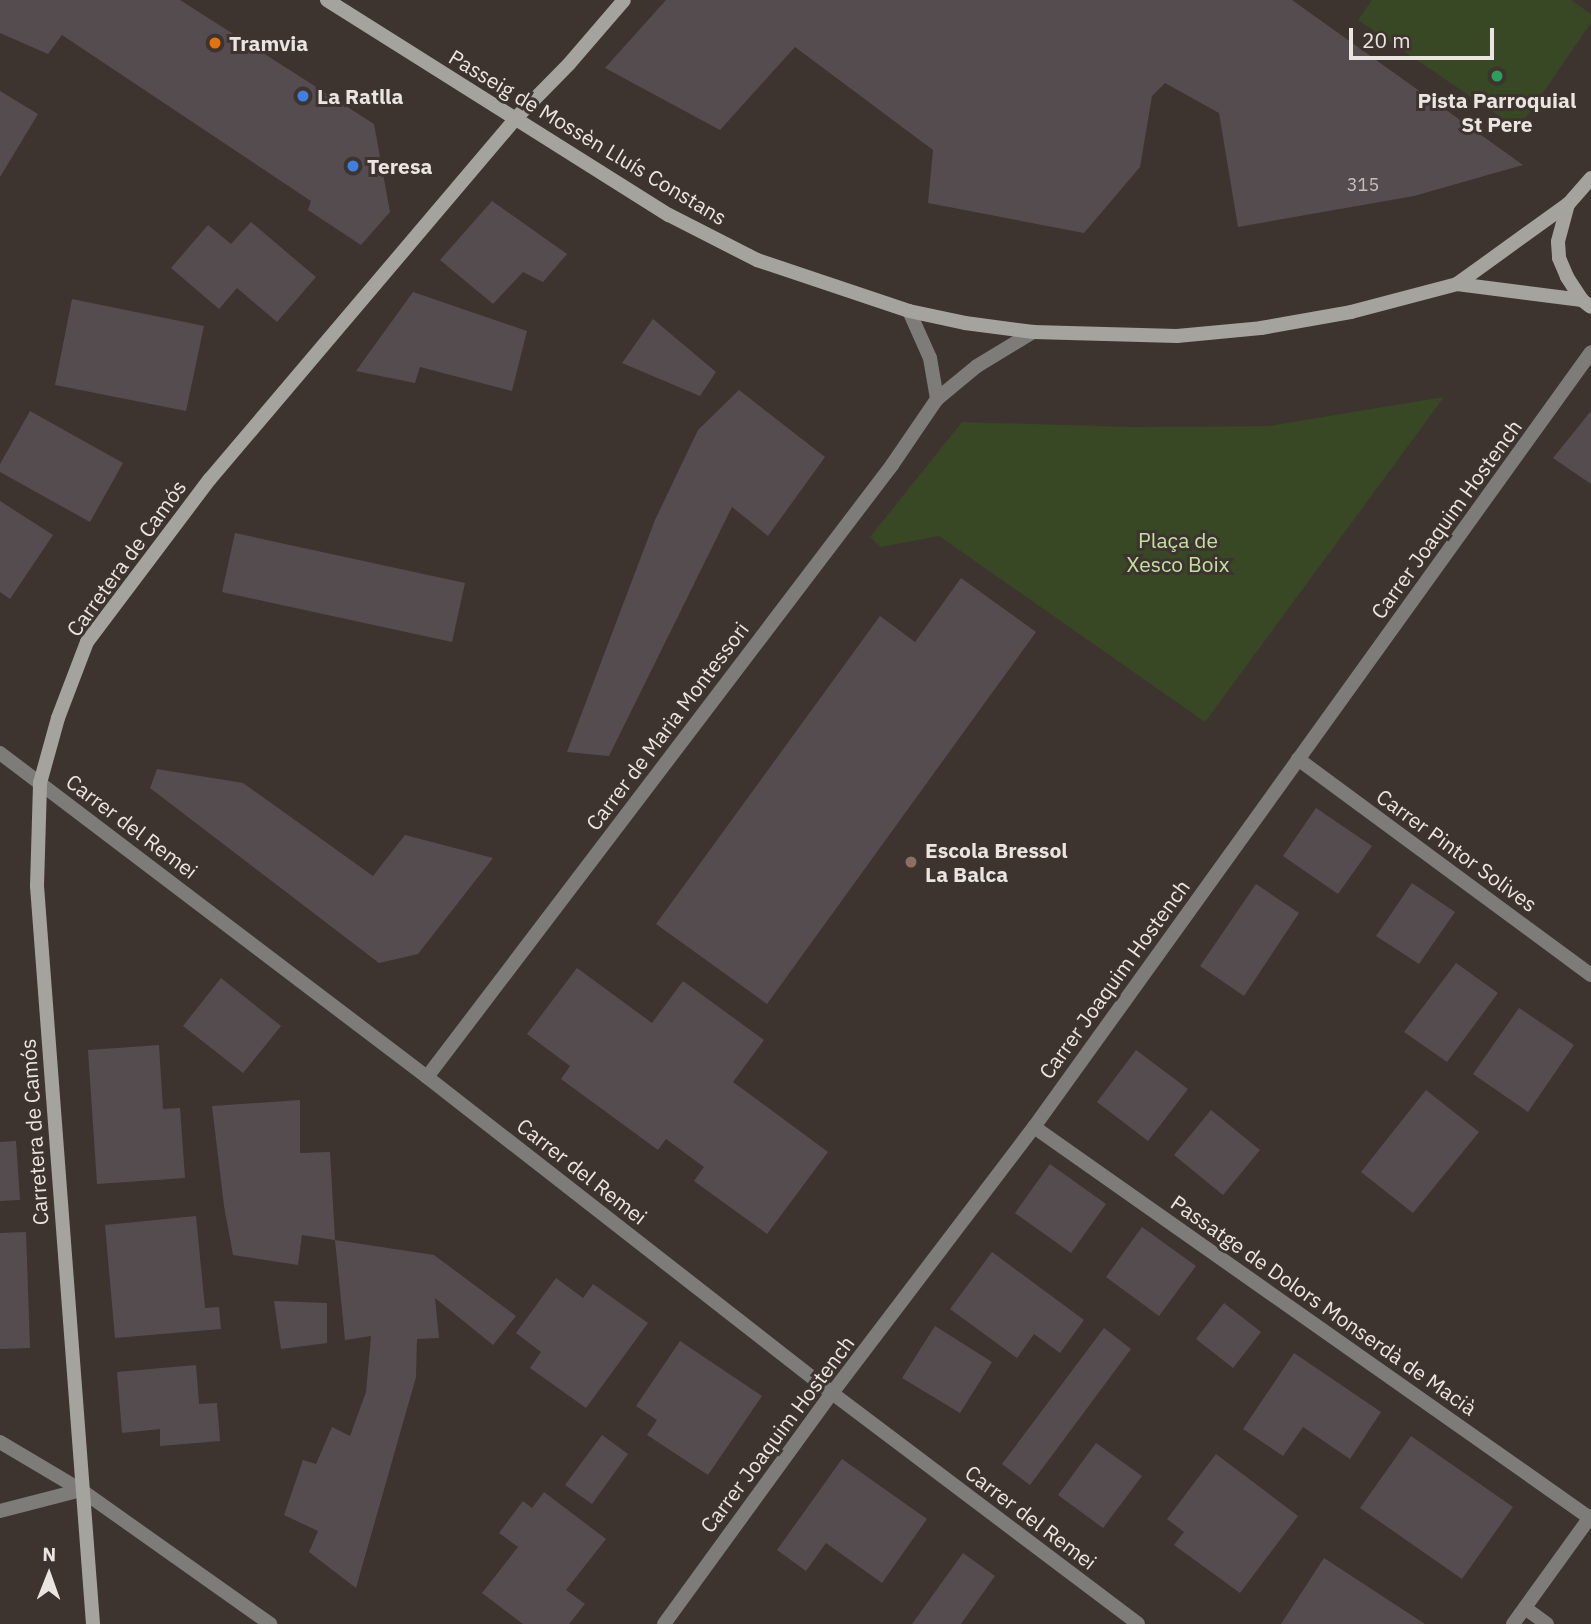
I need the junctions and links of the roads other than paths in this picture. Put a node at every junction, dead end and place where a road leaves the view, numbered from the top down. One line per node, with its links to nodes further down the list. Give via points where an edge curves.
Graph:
1 (327, 0): 3 (street, Passeig de Mossèn Lluís Constans)
2 (624, 0): 3 (street, Carretera de Camós)
3 (514, 120): 8 (street, Passeig de Mossèn Lluís Constans, via 669,215 757,260); 14 (street, Carretera de Camós, via 210,478 87,642)
4 (1591, 178): 5 (street)
5 (1568, 204): 6 (street); 7 (street, via 1558,242 1559,258)
6 (1457, 285): 7 (street); 9 (street, Passeig de Mossèn Lluís Constans, via 1351,312 1261,328 1177,336)
7 (1586, 304)
8 (909, 311): 9 (street, Passeig de Mossèn Lluís Constans); 11 (street, via 930,358)
9 (1034, 332): 11 (street, Carrer de Maria Montessori, via 977,366)
10 (1591, 352): 13 (street, Carrer Joaquim Hostench)
11 (937, 399): 16 (street, Carrer de Maria Montessori, via 892,465)
12 (0, 753): 14 (street, Carrer del Remei)
13 (1298, 759): 15 (street, Carrer Pintor Solives); 17 (street, Carrer Joaquim Hostench)
14 (40, 783): 16 (street, Carrer del Remei); 20 (street, Carretera de Camós, via 37,886)
15 (1591, 975)
16 (427, 1077): 18 (street, Carrer del Remei)
17 (1034, 1126): 18 (street, Carrer Joaquim Hostench); 22 (street, Passatge de Dolors Monserdà de Macià)
18 (832, 1393): 26 (street, Carrer Joaquim Hostench); 27 (street, Carrer del Remei)
19 (0, 1442): 20 (street)
20 (81, 1490): 21 (street); 24 (street, Carretera de Camós); 25 (street)
21 (0, 1511)
22 (1590, 1517): 23 (street)
23 (1525, 1608): 28 (street); 29 (street)
24 (93, 1624)
25 (270, 1624)
26 (664, 1624)
27 (1138, 1624)
28 (1513, 1624)
29 (1547, 1624)

